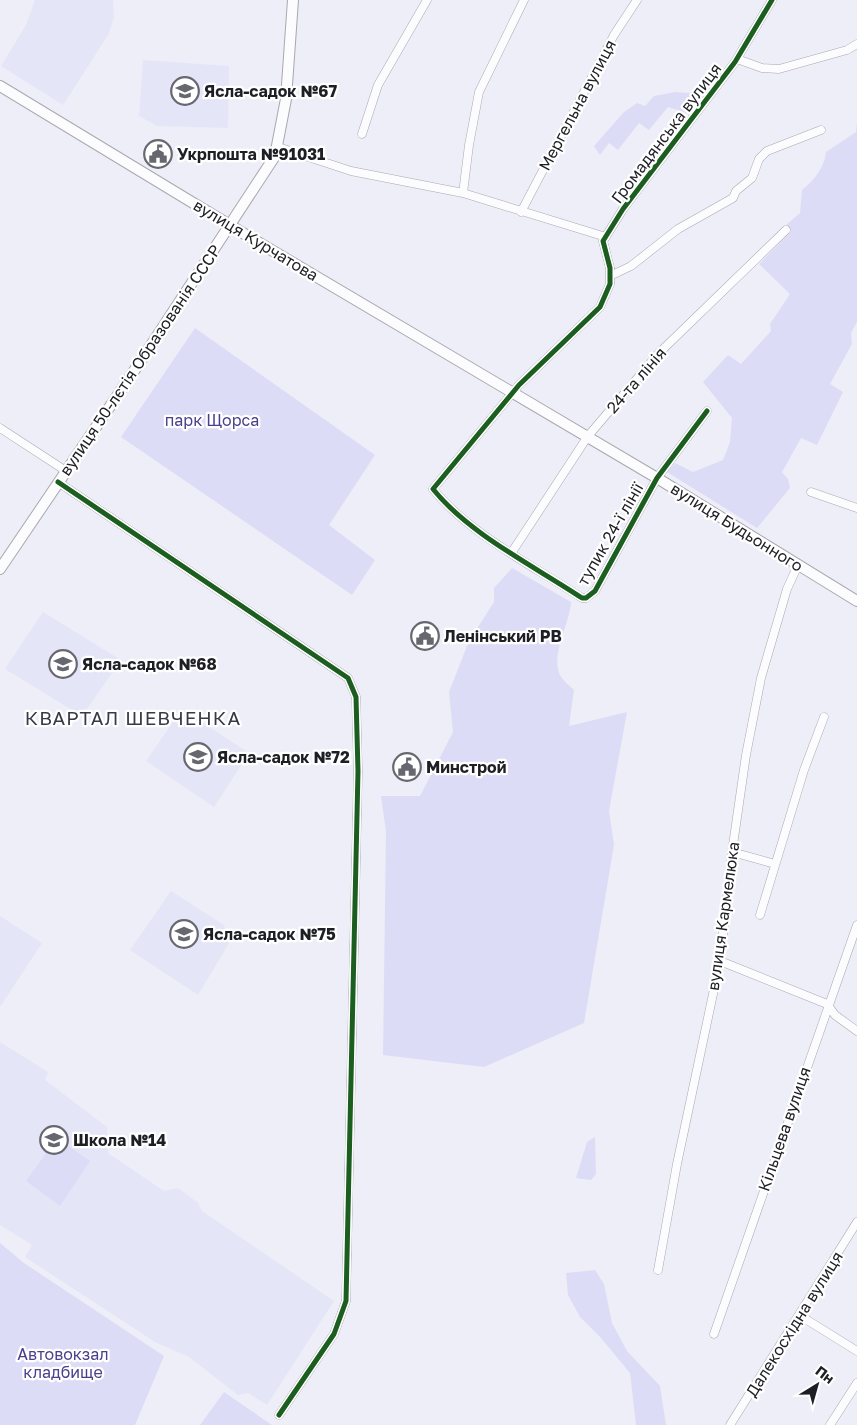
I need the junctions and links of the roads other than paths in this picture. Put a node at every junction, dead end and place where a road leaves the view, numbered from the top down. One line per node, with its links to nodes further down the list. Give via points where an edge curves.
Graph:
1 (293, 0): 11 (main road, вулиця 50-лєтія Образованія СССР, via 286,99)
2 (427, 0): 10 (street, via 378,84)
3 (524, 0): 12 (street, via 480,92)
4 (637, 0): 13 (street, Мергельна вулиця, via 614,35)
5 (772, 0): 7 (street, Громадянська вулиця)
6 (857, 44): 7 (street, via 847,50 779,68 762,68)
7 (737, 59): 16 (street, Громадянська вулиця, via 623,209)
8 (0, 86): 14 (main road, вулиця Курчатова)
9 (821, 130): 17 (street, via 767,151 759,159 752,178 736,191 733,198 678,229 631,266)
10 (362, 134)
11 (278, 148): 12 (street, via 344,169); 14 (main road, вулиця 50-лєтія Образованія СССР)
12 (463, 193): 13 (street)
13 (521, 212): 16 (street)
14 (230, 224): 18 (main road, вулиця Курчатова); 22 (main road, вулиця 50-лєтія Образованія СССР)
15 (786, 230): 21 (street, 24-та лінія, via 659,353)
16 (606, 237): 17 (street, via 603,241)
17 (610, 276): 18 (street, via 600,307)
18 (514, 392): 21 (main road, вулиця Будьонного); 27 (street, via 433,489 459,515)
19 (707, 411): 23 (street, тупик 24-ї лінії)
20 (0, 428): 22 (street)
21 (588, 436): 23 (main road, вулиця Будьонного); 27 (street, 24-та лінія)
22 (66, 471): 24 (main road, вулиця 50-лєтія Образованія СССР)
23 (657, 478): 27 (street, тупик 24-ї лінії, via 595,591 586,598); 28 (main road, вулиця Будьонного)
24 (58, 482): 29 (main road, вулиця 50-лєтія Образованія СССР); 45 (street, via 348,678 356,697 358,771 346,1301 334,1334)
25 (811, 492): 26 (street)
26 (857, 508)
27 (512, 552)
28 (798, 565): 30 (main road, вулиця Будьонного); 32 (street, вулиця Кармелюка, via 787,589 761,678)
29 (0, 570)
30 (856, 596)
31 (824, 718): 33 (street)
32 (732, 852): 33 (street); 36 (street, вулиця Кармелюка)
33 (775, 864): 34 (street)
34 (760, 915)
35 (857, 924): 37 (street, Кільцева вулиця)
36 (720, 961): 37 (street); 40 (street, вулиця Кармелюка)
37 (828, 1004): 38 (street, via 835,1015); 42 (street, Кільцева вулиця)
38 (857, 1031)
39 (857, 1222): 41 (street, Далекосхідна вулиця)
40 (658, 1270)
41 (799, 1315): 43 (street); 46 (street, Далекосхідна вулиця)
42 (714, 1334)
43 (857, 1351)
44 (857, 1383): 47 (street)
45 (279, 1415)
46 (732, 1424)
47 (830, 1425)

